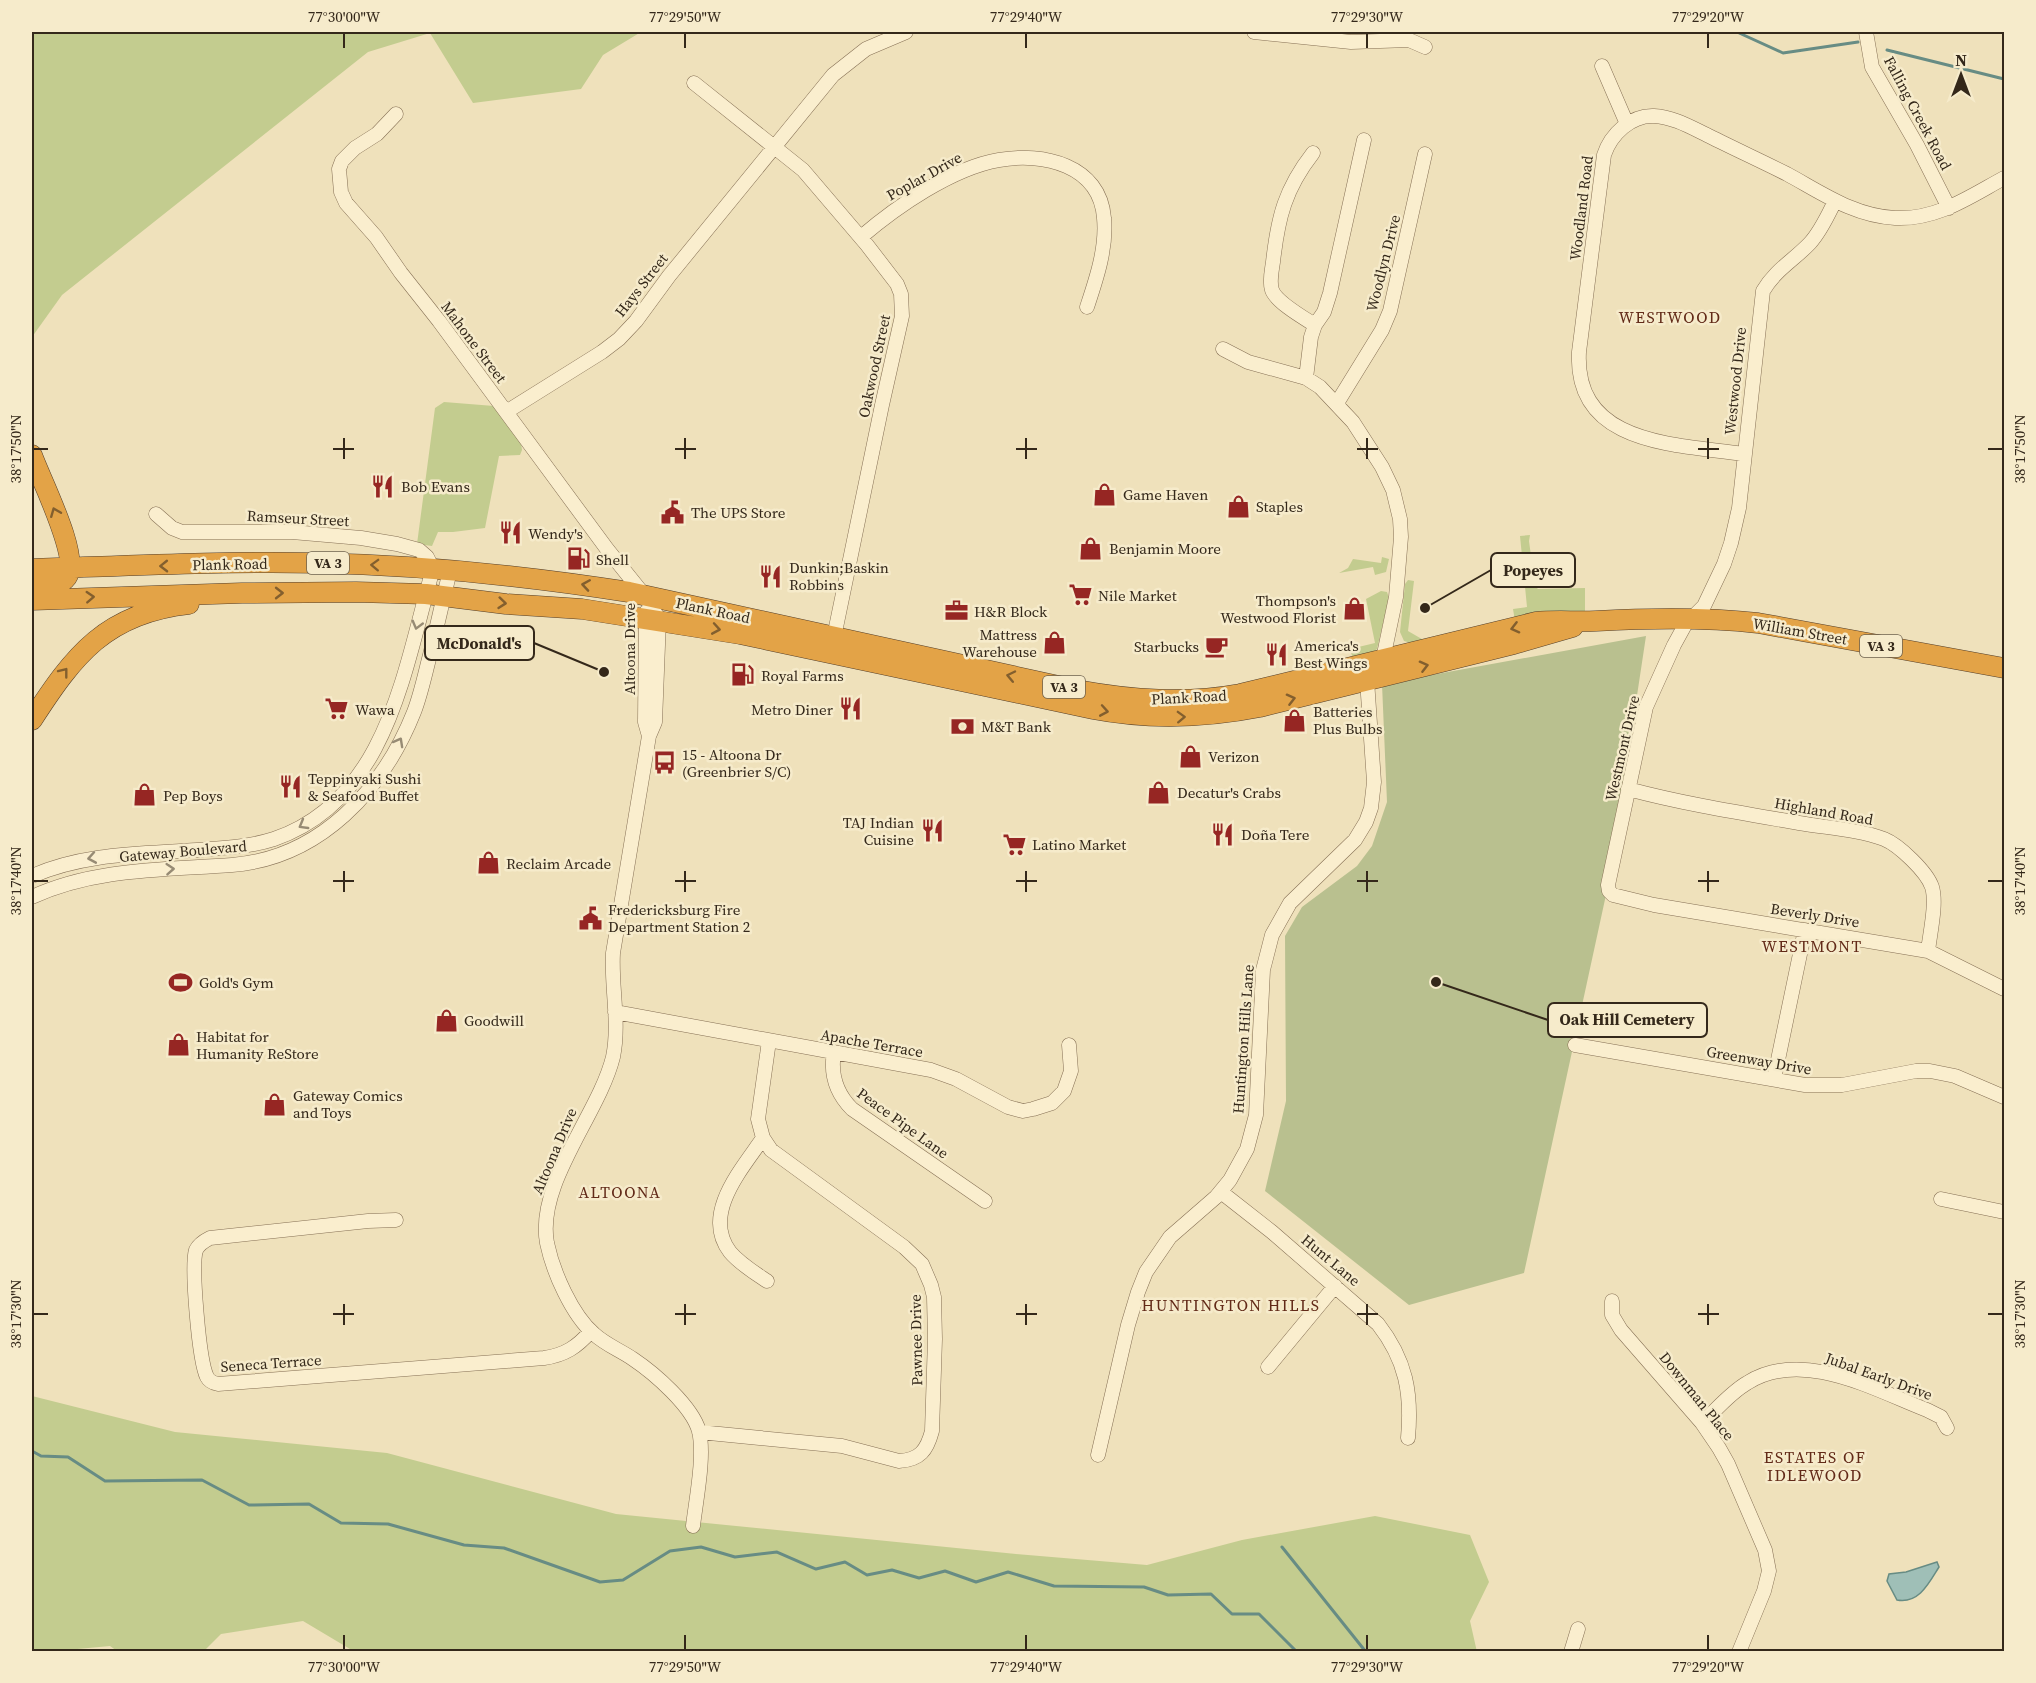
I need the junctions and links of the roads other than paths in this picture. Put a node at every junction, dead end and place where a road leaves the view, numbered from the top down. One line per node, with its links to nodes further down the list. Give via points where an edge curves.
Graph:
1 (906, 32): 10 (street, Hays Street, via 849,61)
2 (1256, 32): 4 (street, via 1351,42 1409,40)
3 (1866, 32): 15 (street, Falling Creek Road, via 1872,67)
4 (1425, 47)
5 (1602, 66): 8 (street)
6 (694, 83): 10 (street, Oakwood Street)
7 (396, 114): 22 (street, Mahone Street, via 378,134 342,161 341,192)
8 (1627, 124): 14 (street, via 1644,116 1675,121); 23 (street, Woodland Road, via 1612,137 1604,154 1579,352 1584,386 1598,411 1628,434)
9 (1364, 140): 18 (street, via 1330,293)
10 (774, 147): 16 (street, Oakwood Street, via 803,170); 22 (street, Hays Street, via 619,339)
11 (1313, 153): 18 (street, via 1297,177 1279,219 1271,283 1274,294)
12 (1425, 154): 21 (street, Woodlyn Drive, via 1390,311)
13 (2004, 178): 15 (street)
14 (1835, 201): 15 (street, via 1894,218 1927,216); 23 (street, Westwood Drive, via 1810,243 1771,277 1763,291)
15 (1949, 208)
16 (861, 237): 17 (street, Poplar Drive, via 910,200 977,166 1020,159 1060,163 1091,184 1102,206 1104,233 1097,277); 37 (street, Oakwood Street, via 897,284 903,305)
17 (1087, 307)
18 (1315, 325): 20 (street)
19 (1223, 349): 20 (street, via 1248,362)
20 (1305, 378): 21 (street)
21 (1336, 403): 39 (street, via 1382,467 1398,510 1401,537 1396,597)
22 (506, 412): 32 (street, Mahone Street)
23 (1743, 454): 34 (street, Westwood Drive, via 1739,508 1731,543 1704,606)
24 (32, 455): 26 (highway, one-way to 24, via 63,530)
25 (156, 514): 28 (street, Ramseur Street, via 182,532 320,534 397,544 419,550)
26 (70, 568): 27 (highway, Plank Road / VA 3); 28 (highway, Plank Road / VA 3, one-way to 26, via 288,562); 29 (highway, via 67,578 59,583)
27 (32, 569)
28 (441, 570): 31 (street, Gateway Boulevard); 32 (highway, Plank Road / VA 3, one-way to 28, via 560,581)
29 (32, 586)
30 (242, 593): 31 (highway, Plank Road / VA 3, one-way to 31); 33 (highway, Plank Road / VA 3, one-way to 30); 45 (highway, one-way to 30, via 72,662 113,628 151,612)
31 (435, 595): 35 (highway, Plank Road / VA 3, one-way to 35); 47 (street, Gateway Boulevard, one-way to 47, via 378,744 348,788 318,816 284,835 247,846 98,856); 49 (street, Gateway Boulevard, one-way to 31, via 103,875 264,860 328,830 378,778 408,725 422,687)
32 (644, 595): 35 (street, Altoona Drive); 37 (highway, Plank Road / VA 3)
33 (32, 600)
34 (1694, 618): 36 (highway, William Street / VA 3); 42 (highway, William Street / VA 3, via 1758,623); 46 (street, Westmont Drive, via 1679,635 1653,688)
35 (653, 619): 40 (highway, Plank Road / VA 3, one-way to 40); 53 (street, Altoona Drive, via 655,722 649,736 614,945)
36 (1593, 621): 39 (highway, William Street / VA 3, one-way to 39, via 1536,622); 44 (highway, William Street / VA 3, one-way to 36)
37 (834, 637): 38 (highway, Plank Road / VA 3)
38 (894, 650): 40 (highway, via 888,657); 41 (highway, Plank Road / VA 3)
39 (1383, 659): 41 (highway, Plank Road / VA 3, one-way to 41, via 1225,697 1164,701 1108,695); 44 (street)
40 (868, 661): 43 (highway, Plank Road / VA 3)
41 (950, 662): 43 (highway, via 922,664)
42 (2004, 668)
43 (916, 671): 44 (highway, Plank Road / VA 3, one-way to 44, via 1093,709 1165,717 1242,710)
44 (1367, 680): 61 (street, Huntington Hills Lane, via 1374,782 1371,808 1355,840 1290,903 1272,935 1263,970 1256,1115 1238,1167)
45 (32, 720)
46 (1628, 789): 48 (street, Westmont Drive, via 1608,885); 51 (street, Highland Road, via 1694,805 1844,830 1894,844 1932,888)
47 (32, 876)
48 (1613, 895): 50 (street, Beverly Drive)
49 (32, 897)
50 (1805, 930): 51 (street, Beverly Drive); 58 (street)
51 (1928, 951): 52 (street, Beverly Drive)
52 (2004, 989)
53 (615, 1012): 54 (street, Apache Terrace); 69 (street, Altoona Drive, via 612,1059 553,1192 546,1226 549,1252 559,1280)
54 (769, 1041): 57 (street, Apache Terrace); 60 (street, via 758,1111)
55 (1069, 1045): 57 (street, Apache Terrace, via 1071,1071 1064,1091 1052,1103 1023,1111 945,1075)
56 (1575, 1045): 58 (street, Greenway Drive)
57 (834, 1052): 63 (street, Peace Pipe Lane, via 834,1083 852,1109)
58 (1774, 1079): 59 (street, Greenway Drive, via 1805,1085 1842,1085 1930,1071 1955,1076)
59 (2004, 1097)
60 (763, 1138): 66 (street, via 729,1190 721,1224 730,1251); 73 (street, Pawnee Drive, via 771,1150 904,1247 927,1273 934,1297 932,1431 928,1446 906,1461 842,1446)
61 (1221, 1192): 67 (street, Hunt Lane); 75 (street, Huntington Hills Lane, via 1170,1238 1146,1272 1128,1325)
62 (1941, 1200): 64 (street)
63 (985, 1201)
64 (2004, 1212)
65 (396, 1220): 69 (street, Seneca Terrace, via 204,1241 196,1252 195,1274 201,1346 209,1380 218,1384 544,1358 567,1352)
66 (767, 1281)
67 (1335, 1286): 70 (street); 74 (street, Hunt Lane, via 1378,1323 1398,1353 1408,1389)
68 (1612, 1301): 71 (street, Downman Place, via 1612,1315 1621,1330)
69 (591, 1331): 73 (street, Altoona Drive, via 647,1369 690,1412)
70 (1268, 1367)
71 (1702, 1423): 72 (street, Jubal Early Drive, via 1746,1383 1793,1368 1842,1377 1928,1410 1941,1417); 79 (street, Downman Place, via 1728,1464 1765,1550 1769,1571)
72 (1947, 1428)
73 (699, 1432): 76 (street, Altoona Drive)
74 (1408, 1438)
75 (1098, 1455)
76 (693, 1526)
77 (1578, 1629): 78 (street)
78 (1571, 1652)
79 (1739, 1652)

